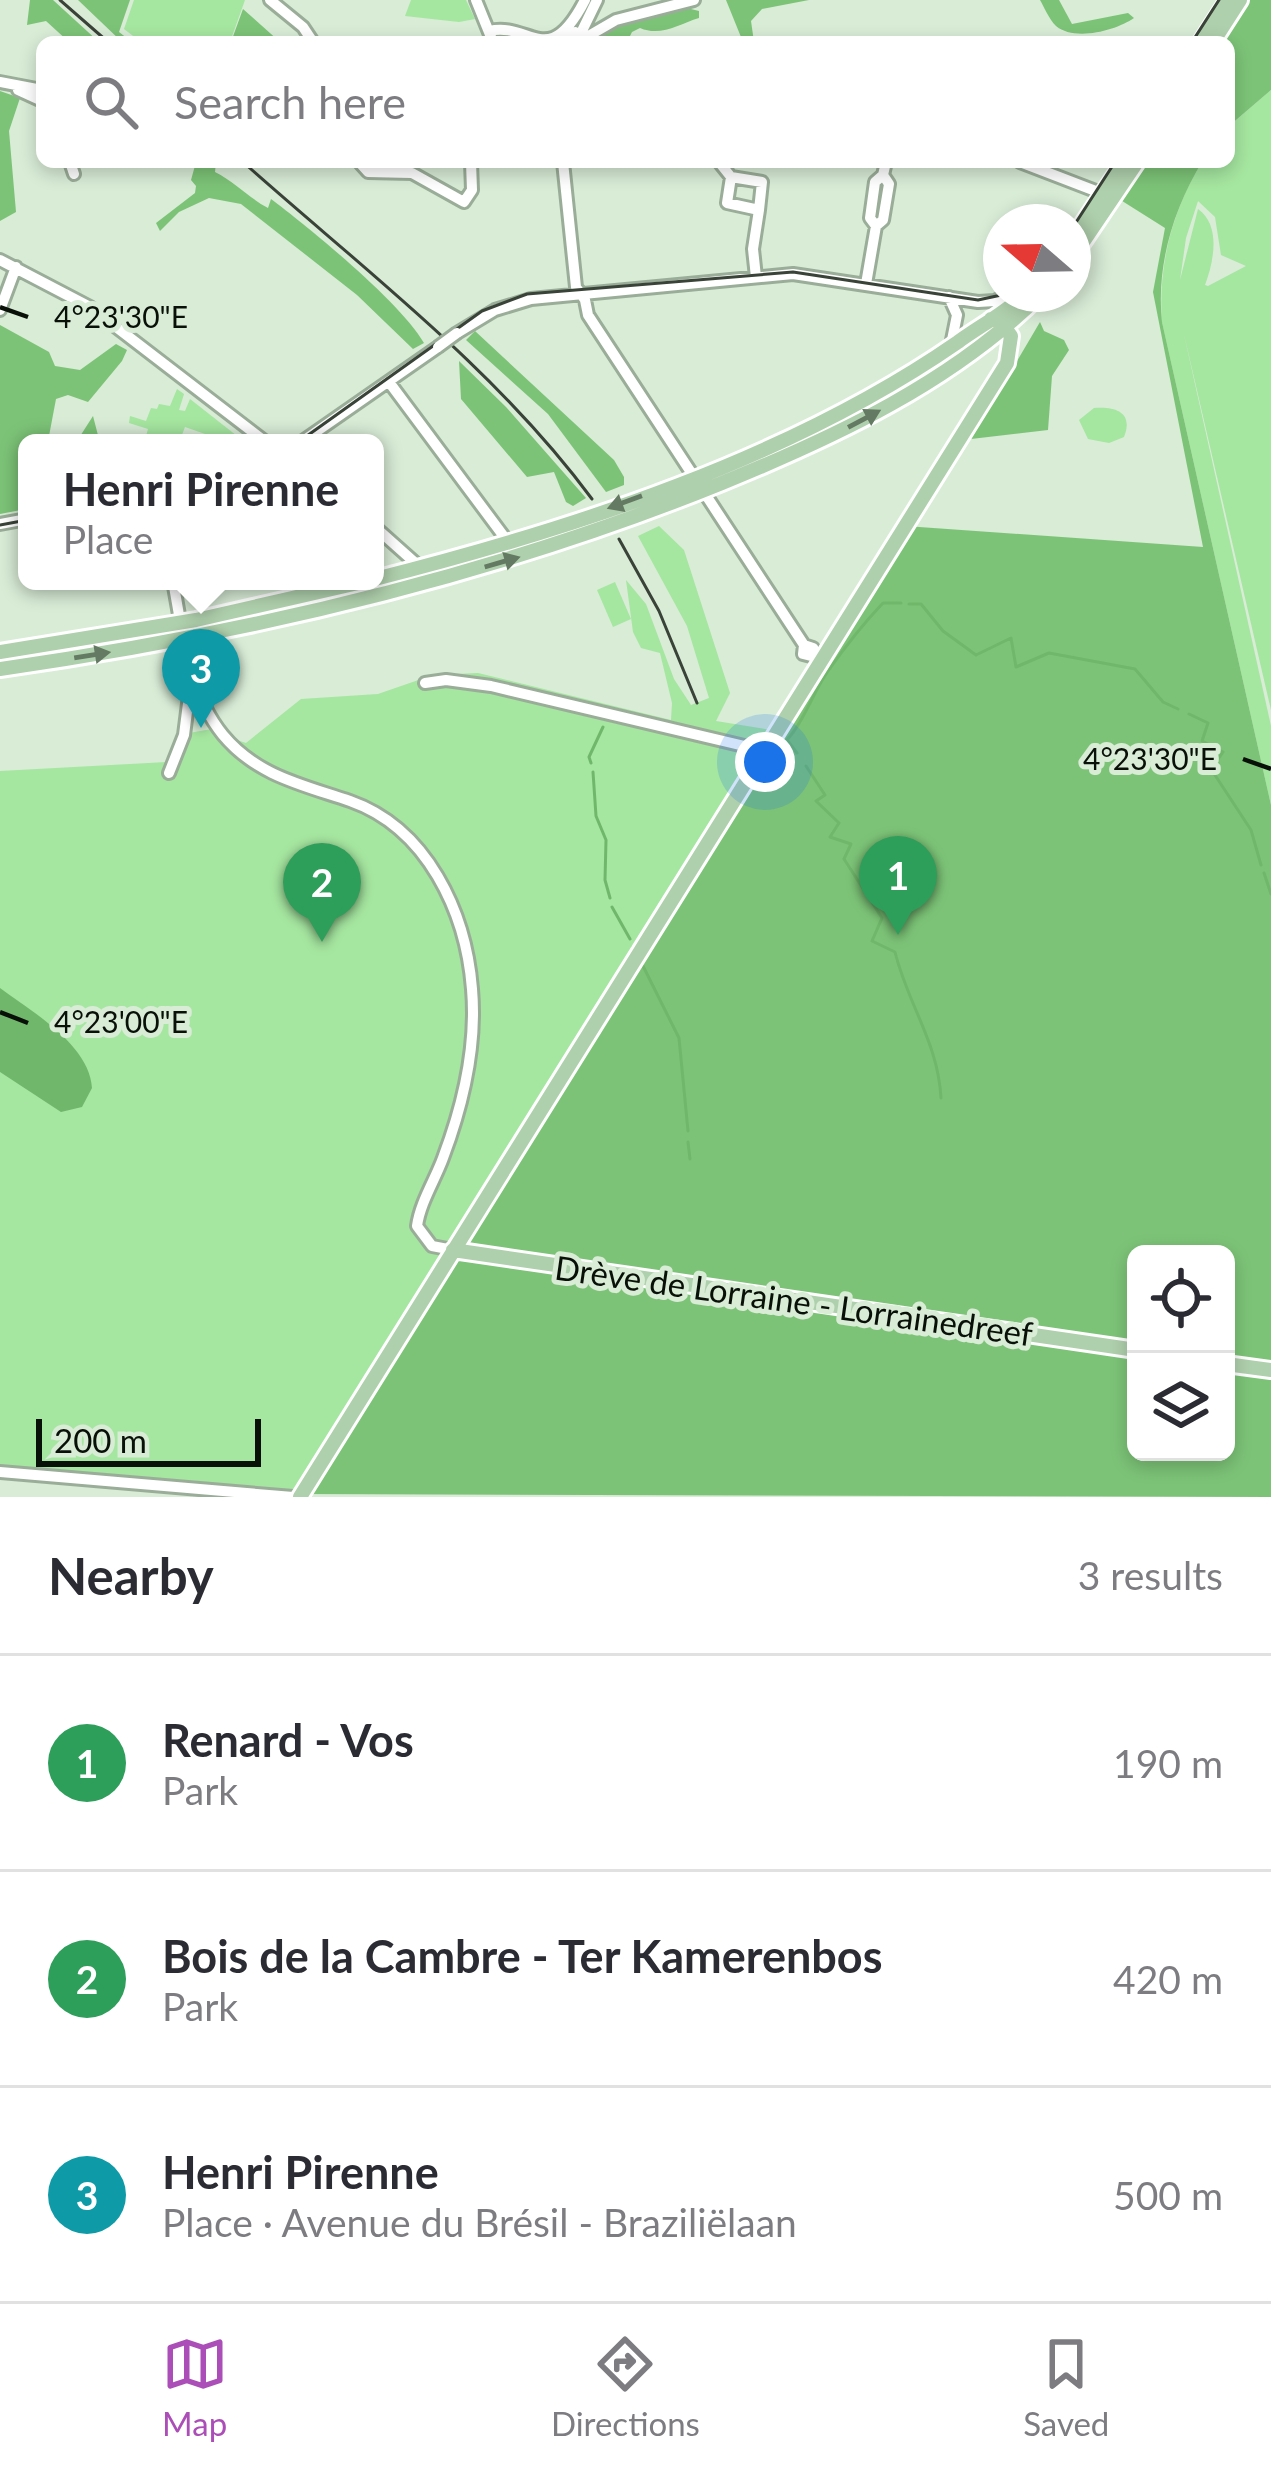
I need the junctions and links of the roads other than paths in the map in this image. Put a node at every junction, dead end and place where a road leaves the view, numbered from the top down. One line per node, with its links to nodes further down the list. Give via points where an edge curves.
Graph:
1 (270, 0): 8 (street)
2 (476, 0): 9 (street)
3 (585, 0): 12 (street)
4 (597, 0): 13 (street)
5 (694, 0): 14 (street, via 616,20)
6 (1228, 0): 15 (main road)
7 (1240, 0): 16 (main road)
8 (309, 36)
9 (491, 36)
10 (492, 36): 11 (street, via 500,29)
11 (525, 36)
12 (561, 36)
13 (585, 36)
14 (588, 36)
15 (1205, 36)
16 (1217, 36)
17 (5, 84): 18 (street)
18 (36, 96)
19 (364, 168): 20 (street, via 412,173 464,202)
20 (471, 168)
21 (564, 168): 36 (street)
22 (723, 168): 27 (street)
23 (1036, 168): 28 (street)
24 (1121, 168): 28 (main road)
25 (1132, 168): 28 (main road)
26 (885, 169): 35 (street, via 875,182)
27 (730, 177): 29 (street, via 728,203); 29 (street, via 762,182)
28 (1108, 196): 30 (main road); 31 (main road)
29 (759, 210): 34 (street)
30 (1091, 216)
31 (1091, 226)
32 (0, 260): 33 (street)
33 (16, 267): 39 (street); 47 (street, via 90,307)
34 (756, 277): 35 (street); 36 (street)
35 (866, 284): 37 (street)
36 (581, 294): 46 (street, bridge, via 511,304); 49 (street)
37 (949, 297): 38 (street); 44 (street, via 957,315)
38 (983, 301)
39 (0, 310)
40 (1005, 312): 42 (main road)
41 (1013, 312): 42 (main road)
42 (998, 322): 43 (main road); 44 (main road); 45 (main road, via 1011,336 1011,352)
43 (988, 337): 45 (main road, via 999,358); 50 (main road, one-way to 43, via 868,418)
44 (951, 346): 49 (main road, via 852,407)
45 (997, 377): 68 (main road)
46 (388, 382): 48 (street); 52 (street)
47 (255, 434)
48 (313, 434)
49 (693, 476): 50 (street); 52 (main road, one-way to 52)
50 (703, 490): 53 (main road, one-way to 50, via 566,541); 62 (street)
51 (384, 536): 53 (street)
52 (508, 542): 53 (main road)
53 (424, 575): 54 (main road); 55 (main road)
54 (384, 579)
55 (384, 586)
56 (174, 590): 59 (street)
57 (326, 590): 59 (main road)
58 (368, 590): 61 (main road)
59 (181, 622): 61 (street); 63 (main road)
60 (0, 639): 63 (street)
61 (184, 639): 63 (main road, one-way to 61); 64 (street)
62 (804, 645)
63 (1, 660)
64 (192, 677): 66 (street); 67 (street)
65 (425, 683): 68 (street, via 491,686)
66 (207, 711): 67 (street); 70 (street, via 253,763 368,808 407,837 447,891 472,989 470,1059 453,1131 418,1219 433,1247)
67 (188, 715): 69 (street)
68 (765, 751): 70 (main road)
69 (170, 772)
70 (453, 1250): 71 (main road, Drève de Lorraine - Lorrainedreef); 75 (main road)
71 (1127, 1349)
72 (1235, 1365): 73 (main road)
73 (1271, 1370)
74 (0, 1472): 75 (street)
75 (292, 1493)

